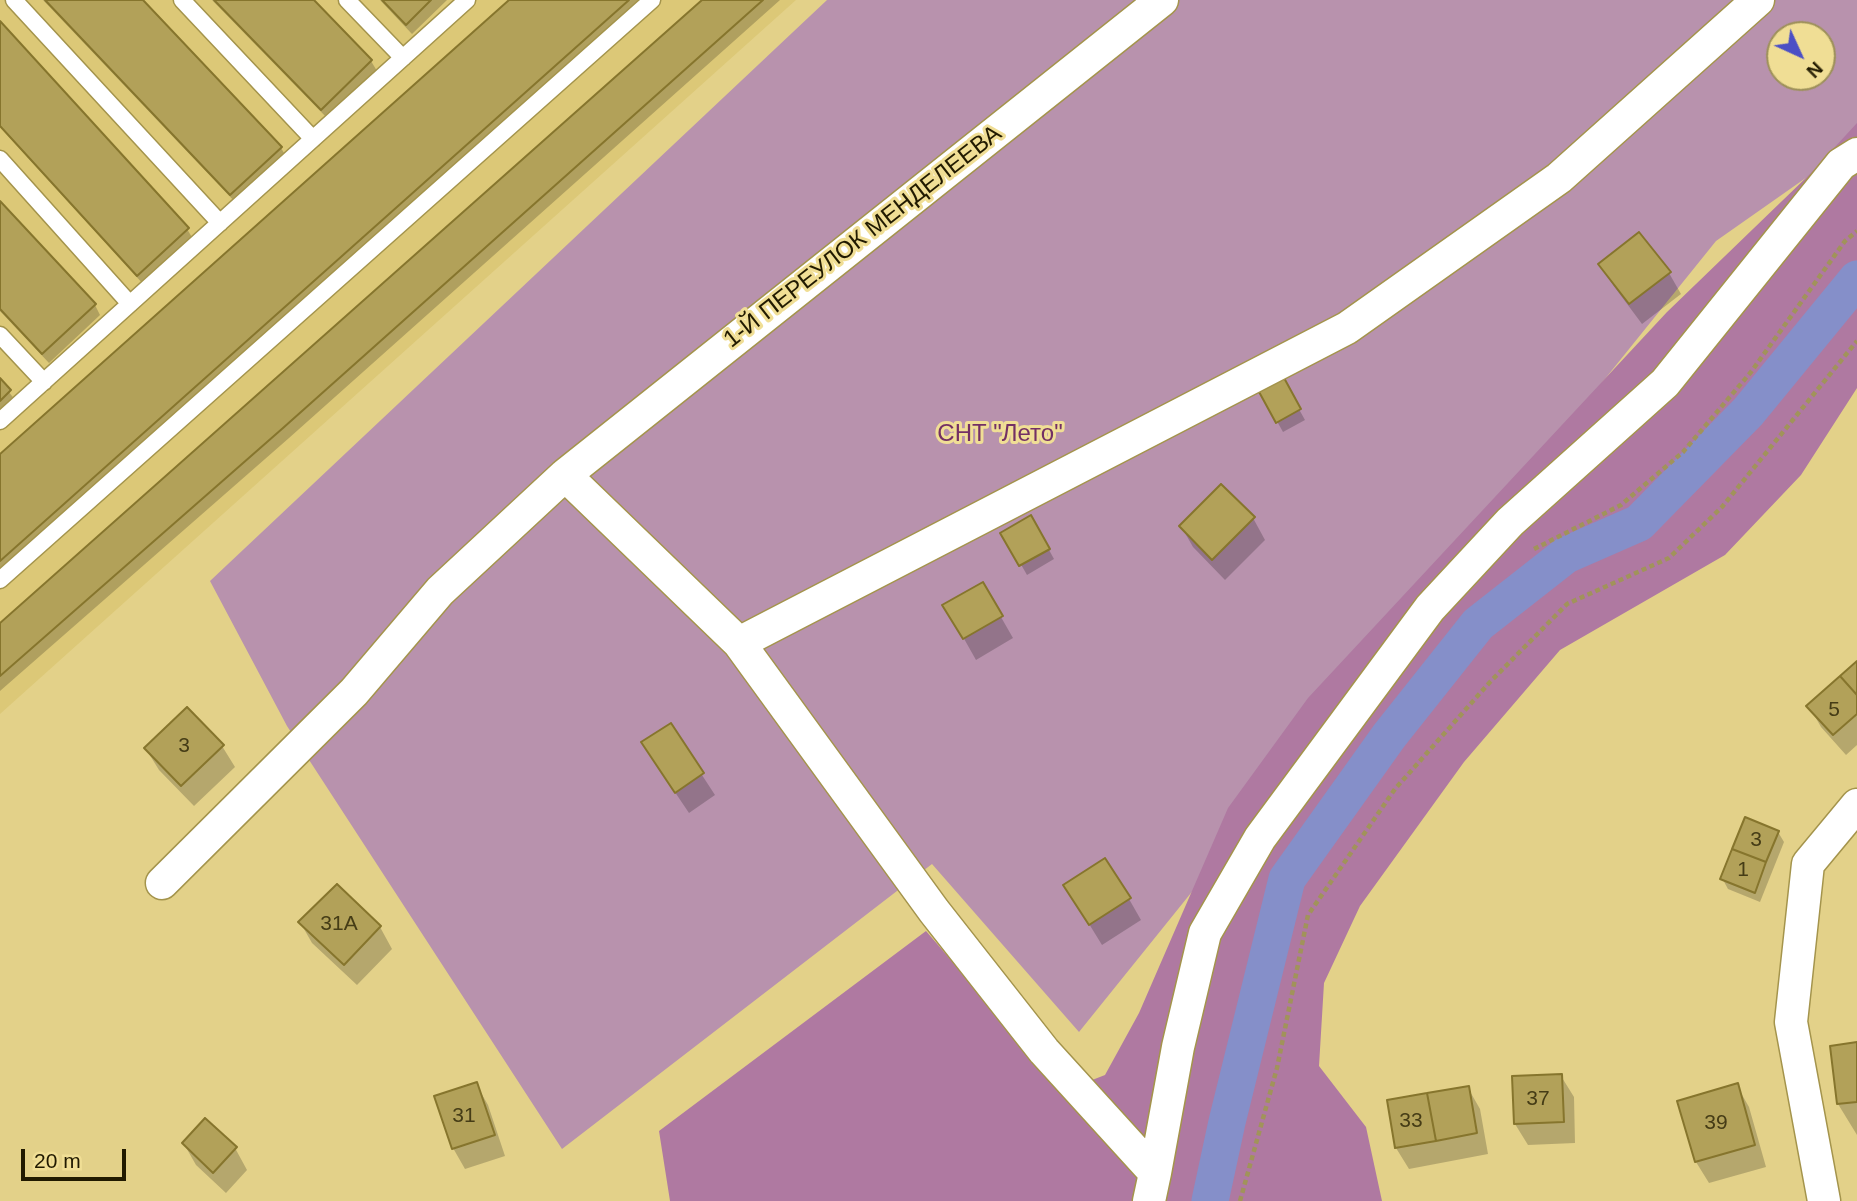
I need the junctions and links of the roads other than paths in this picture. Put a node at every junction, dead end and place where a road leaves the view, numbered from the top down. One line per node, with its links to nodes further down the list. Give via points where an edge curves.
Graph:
1 (15, 0): 12 (lane)
2 (182, 0): 9 (lane)
3 (347, 0): 8 (lane)
4 (467, 0): 8 (lane)
5 (652, 0): 18 (lane)
6 (1162, 0): 17 (street, 1-Й ПЕРЕУЛОК МЕНДЕЛЕЕВА)
7 (1758, 0): 19 (street, via 1559,178 1347,328)
8 (403, 58): 9 (lane)
9 (313, 139): 12 (lane)
10 (1857, 154): 22 (street, via 1841,164 1665,383 1510,522 1430,608 1260,838 1205,933)
11 (0, 159): 13 (lane)
12 (220, 222): 13 (lane)
13 (130, 304): 15 (lane)
14 (0, 335): 15 (lane)
15 (44, 382): 16 (lane)
16 (0, 421)
17 (565, 475): 19 (street); 21 (street, 1-Й ПЕРЕУЛОК МЕНДЕЛЕЕВА, via 440,591 354,692)
18 (0, 580)
19 (739, 643): 22 (street, via 951,933)
20 (1857, 805): 23 (street, via 1808,864 1791,1022)
21 (162, 883)
22 (1152, 1187)
23 (1824, 1201)

